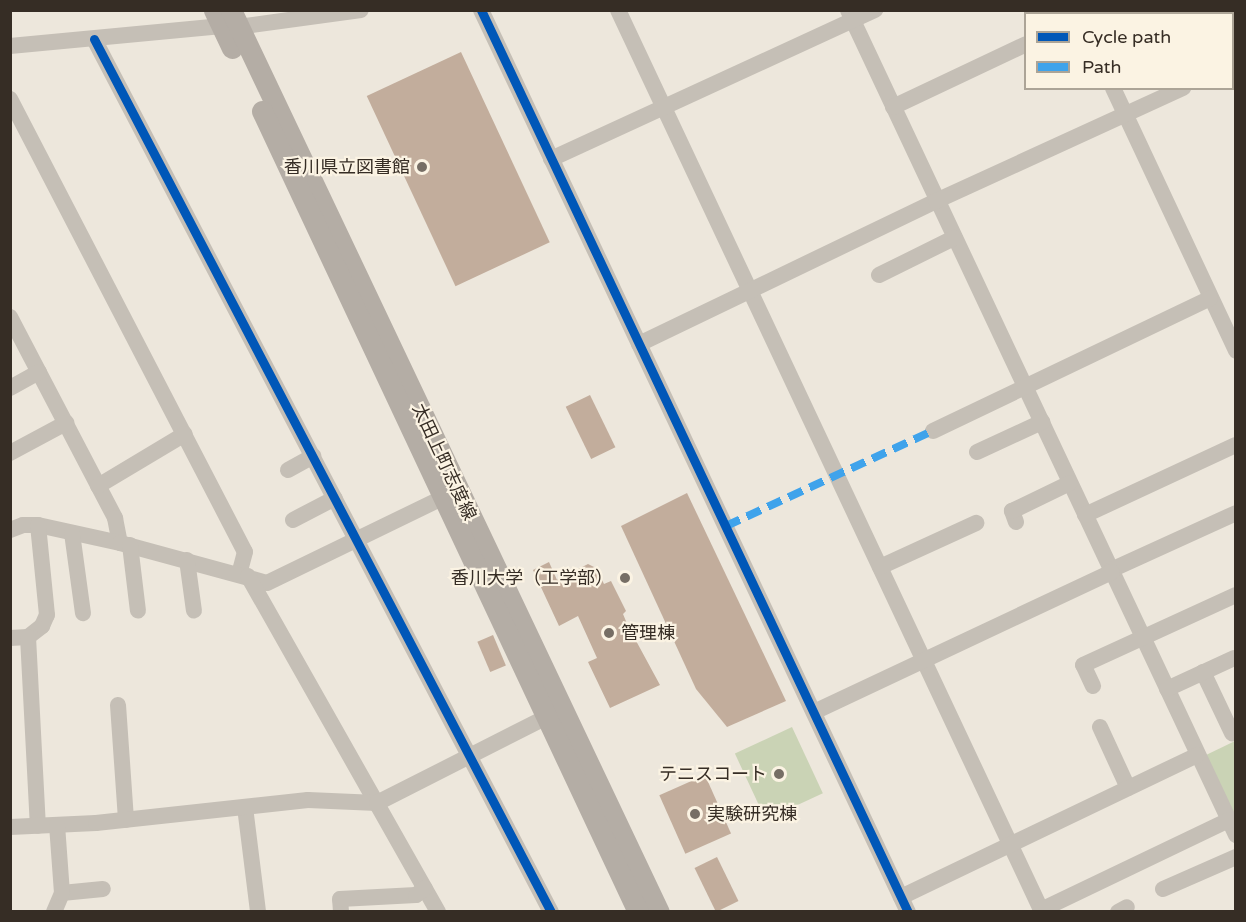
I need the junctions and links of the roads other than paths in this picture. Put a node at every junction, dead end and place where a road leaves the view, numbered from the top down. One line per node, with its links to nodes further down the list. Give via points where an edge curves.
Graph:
1 (361, 10): 6 (street)
2 (481, 10): 16 (street)
3 (618, 10): 13 (street)
4 (875, 10): 5 (street)
5 (851, 16): 13 (street); 14 (street)
6 (226, 18): 7 (street); 39 (main road, 太田上町志度線)
7 (94, 39): 9 (street); 35 (street)
8 (1024, 45): 14 (street)
9 (11, 46)
10 (1114, 90): 15 (street)
11 (1179, 90): 15 (street)
12 (10, 99): 31 (street)
13 (663, 107): 16 (street); 20 (street)
14 (893, 107): 17 (street)
15 (1126, 114): 17 (street); 21 (street)
16 (551, 159): 23 (street)
17 (936, 201): 18 (street); 20 (street)
18 (954, 238): 19 (street); 26 (street)
19 (879, 275)
20 (749, 292): 23 (street); 52 (street)
21 (1210, 298): 24 (street); 26 (street)
22 (10, 318): 25 (street)
23 (639, 344): 68 (street)
24 (1236, 351)
25 (39, 372): 27 (street); 29 (street)
26 (1026, 387): 28 (street); 30 (street)
27 (10, 388)
28 (1042, 422): 33 (street); 37 (street)
29 (66, 423): 34 (street); 38 (street)
30 (933, 431)
31 (185, 434): 38 (street); 54 (street, via 245,552)
32 (1236, 445): 42 (street)
33 (977, 452)
34 (10, 453)
35 (313, 456): 36 (street); 40 (street)
36 (288, 470)
37 (1070, 483): 42 (street); 44 (street, via 1012,512)
38 (98, 486): 50 (street)
39 (450, 494): 49 (street); 69 (main road, 太田上町志度線)
40 (335, 498): 43 (street); 49 (street)
41 (1236, 513): 53 (street)
42 (1085, 515): 53 (street)
43 (293, 520)
44 (1016, 522)
45 (976, 523): 52 (street)
46 (38, 525): 47 (street); 48 (street); 59 (street, via 47,615 42,626)
47 (10, 530)
48 (72, 532): 50 (street); 58 (street)
49 (357, 541): 54 (street, via 267,583); 73 (street)
50 (125, 544): 51 (street); 56 (street)
51 (187, 560): 54 (street); 57 (street)
52 (880, 567): 63 (street)
53 (1112, 571): 61 (street); 63 (street)
54 (244, 575): 75 (street)
55 (1236, 595): 61 (street)
56 (138, 611)
57 (194, 611)
58 (83, 613)
59 (28, 637): 60 (street); 79 (street)
60 (10, 639)
61 (1143, 639): 65 (street, via 1083,665); 66 (street)
62 (1234, 658): 64 (street)
63 (924, 661): 68 (street); 82 (street)
64 (1203, 672): 66 (street); 71 (street)
65 (1093, 686)
66 (1167, 689): 72 (street)
67 (118, 705): 77 (street)
68 (814, 712): 89 (street)
69 (554, 713): 73 (street); 96 (main road, 太田上町志度線); 97 (main road, 太田上町志度線)
70 (1100, 727): 74 (street)
71 (1232, 733)
72 (1198, 755): 74 (street); 81 (street)
73 (471, 757): 75 (street); 95 (street)
74 (1128, 788): 82 (street)
75 (377, 802): 76 (street, via 308,800); 84 (street)
76 (245, 807): 77 (street); 92 (street)
77 (126, 820): 78 (street)
78 (57, 825): 79 (street); 87 (street)
79 (38, 826): 80 (street)
80 (10, 827)
81 (1232, 828): 90 (street)
82 (1010, 844): 89 (street); 90 (street)
83 (1236, 857): 86 (street)
84 (425, 888): 88 (street); 94 (street)
85 (103, 889): 87 (street)
86 (1163, 890)
87 (62, 893): 91 (street)
88 (397, 904): 93 (street, via 340,899)
89 (905, 904)
90 (1042, 911)
91 (54, 912)
92 (258, 912)
93 (341, 912)
94 (438, 912)
95 (551, 912)
96 (638, 912)
97 (659, 912)

